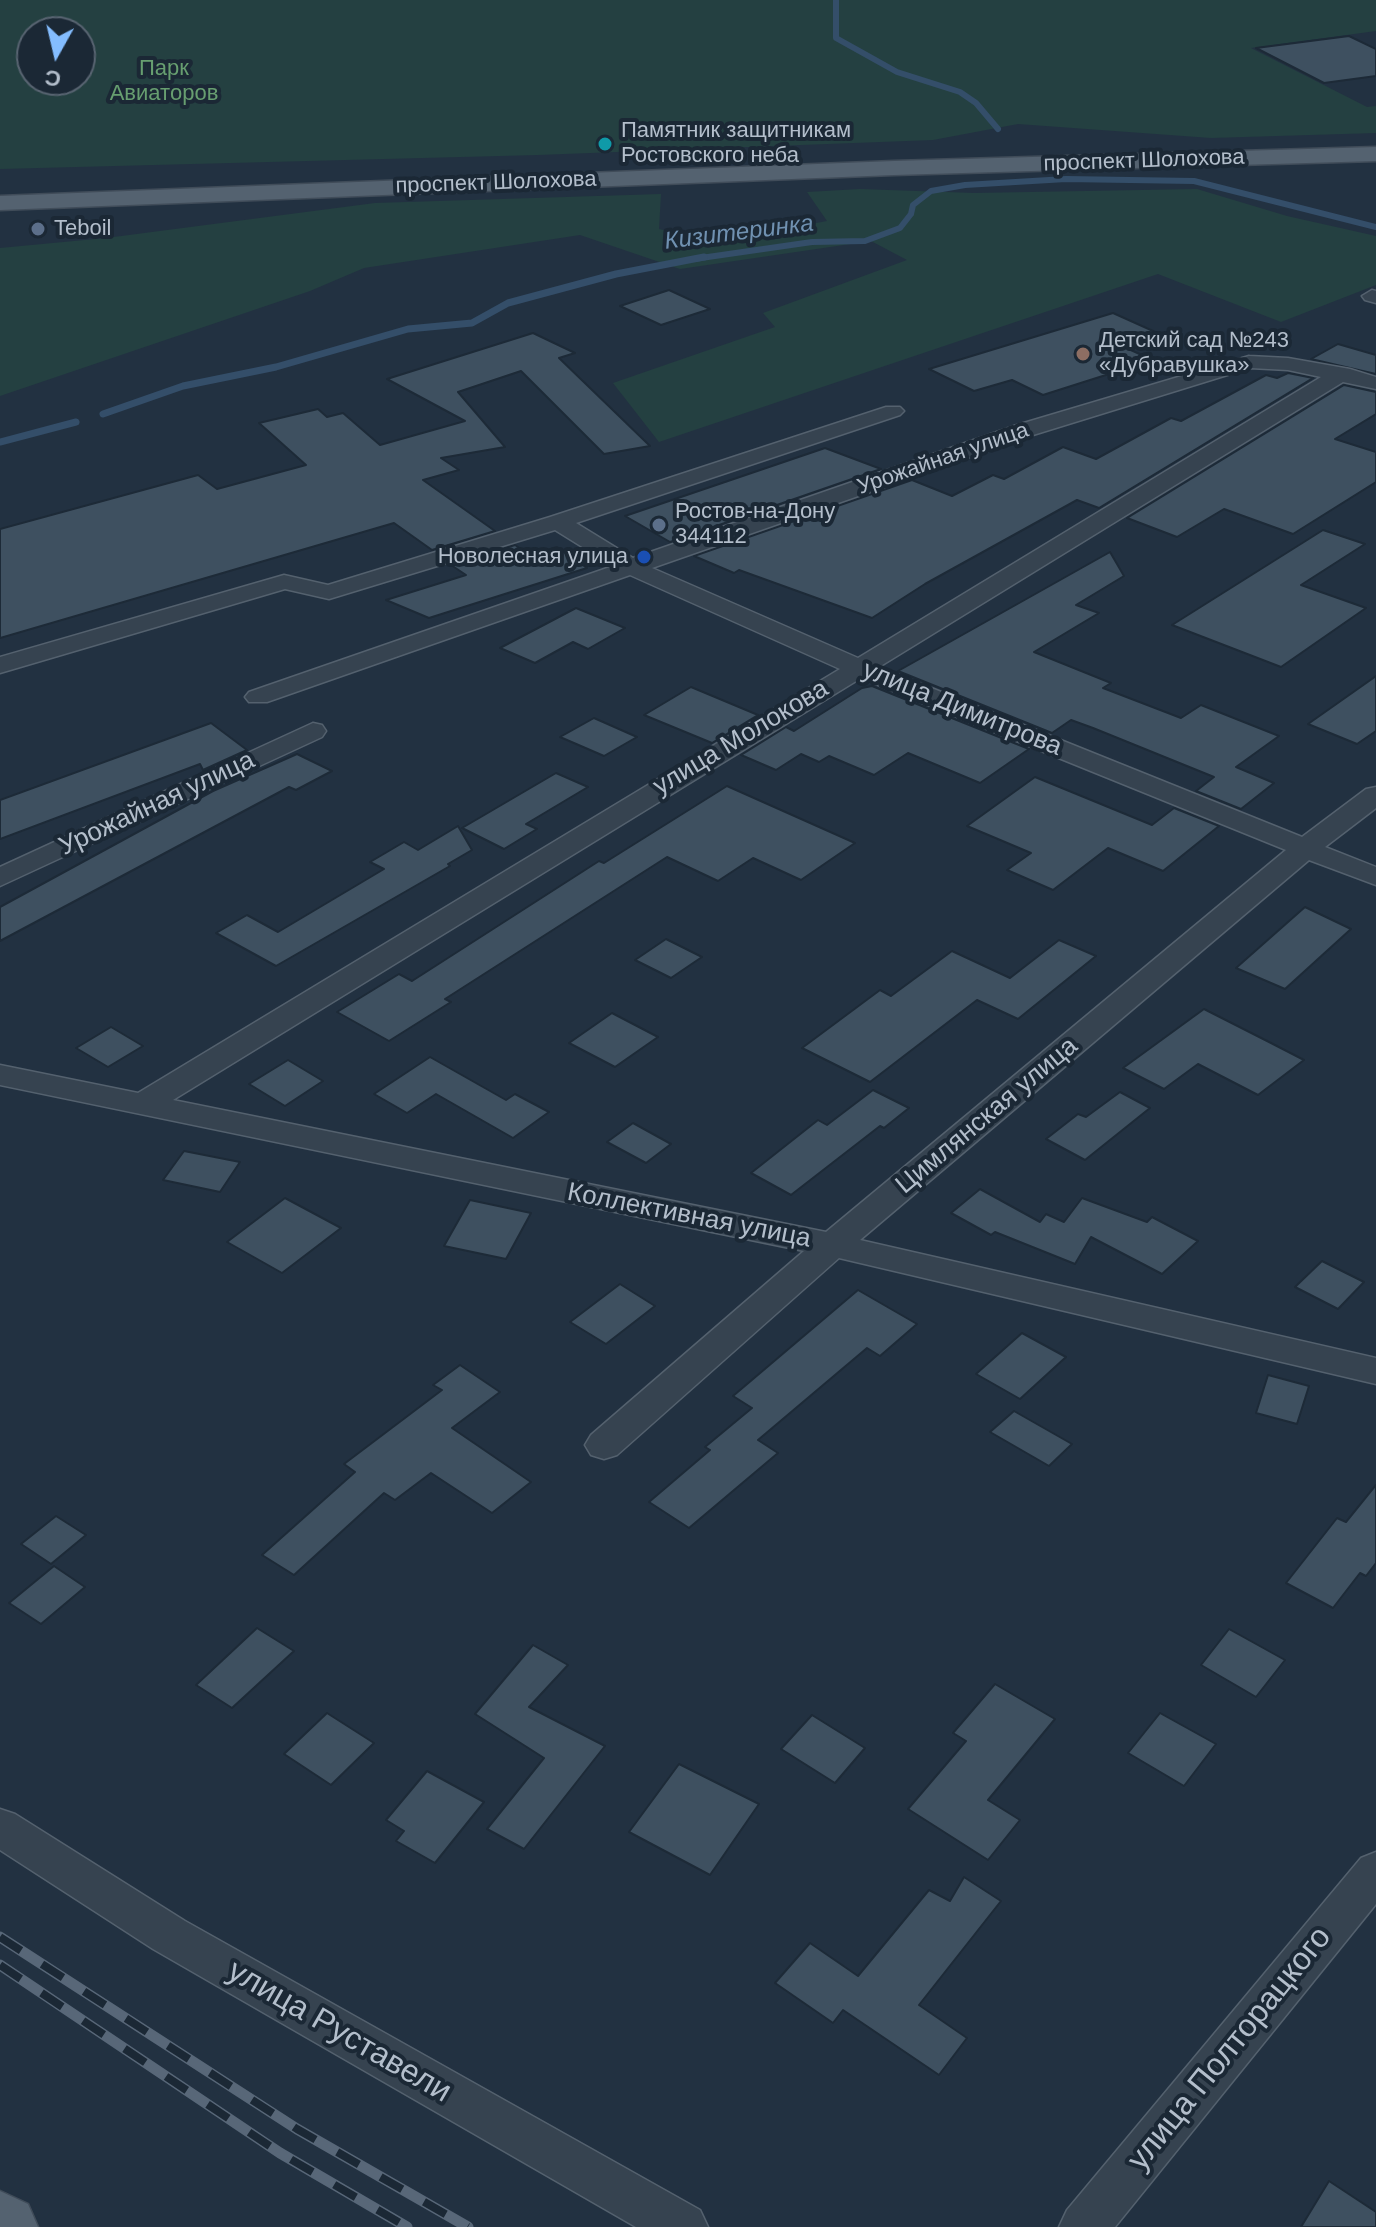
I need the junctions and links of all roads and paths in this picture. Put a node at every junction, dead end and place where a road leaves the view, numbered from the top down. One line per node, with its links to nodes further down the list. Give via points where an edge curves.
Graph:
1 (1376, 145): 3 (main road, проспект Шолохова)
2 (1376, 154): 4 (main road, проспект Шолохова)
3 (0, 189)
4 (0, 203)
5 (1343, 373): 6 (street, Урожайная улица); 9 (street, Урожайная улица, via 1249,362 1025,430); 11 (street, улица Молокова)
6 (1376, 383)
7 (893, 411): 8 (street)
8 (558, 522): 9 (street, улица Димитрова); 10 (street, via 329,592 284,582)
9 (631, 567): 11 (street, улица Димитрова); 12 (street, Урожайная улица)
10 (0, 665)
11 (857, 667): 15 (street, улица Димитрова); 19 (street, улица Молокова)
12 (258, 697)
13 (313, 731): 17 (street, Урожайная улица)
14 (1376, 795): 15 (street, Цимлянская улица)
15 (1306, 848): 16 (street, улица Димитрова); 20 (street, Цимлянская улица)
16 (1376, 877)
17 (0, 878)
18 (0, 1075): 19 (street, Коллективная улица)
19 (142, 1105): 20 (street, Коллективная улица)
20 (832, 1245): 21 (street, Коллективная улица); 22 (street, Цимлянская улица)
21 (1376, 1371)
22 (604, 1445)
23 (0, 1827): 25 (street, улица Руставели, via 169,1935)
24 (1376, 1871): 26 (street, улица Полторацкого)
25 (683, 2227)
26 (1084, 2227)

